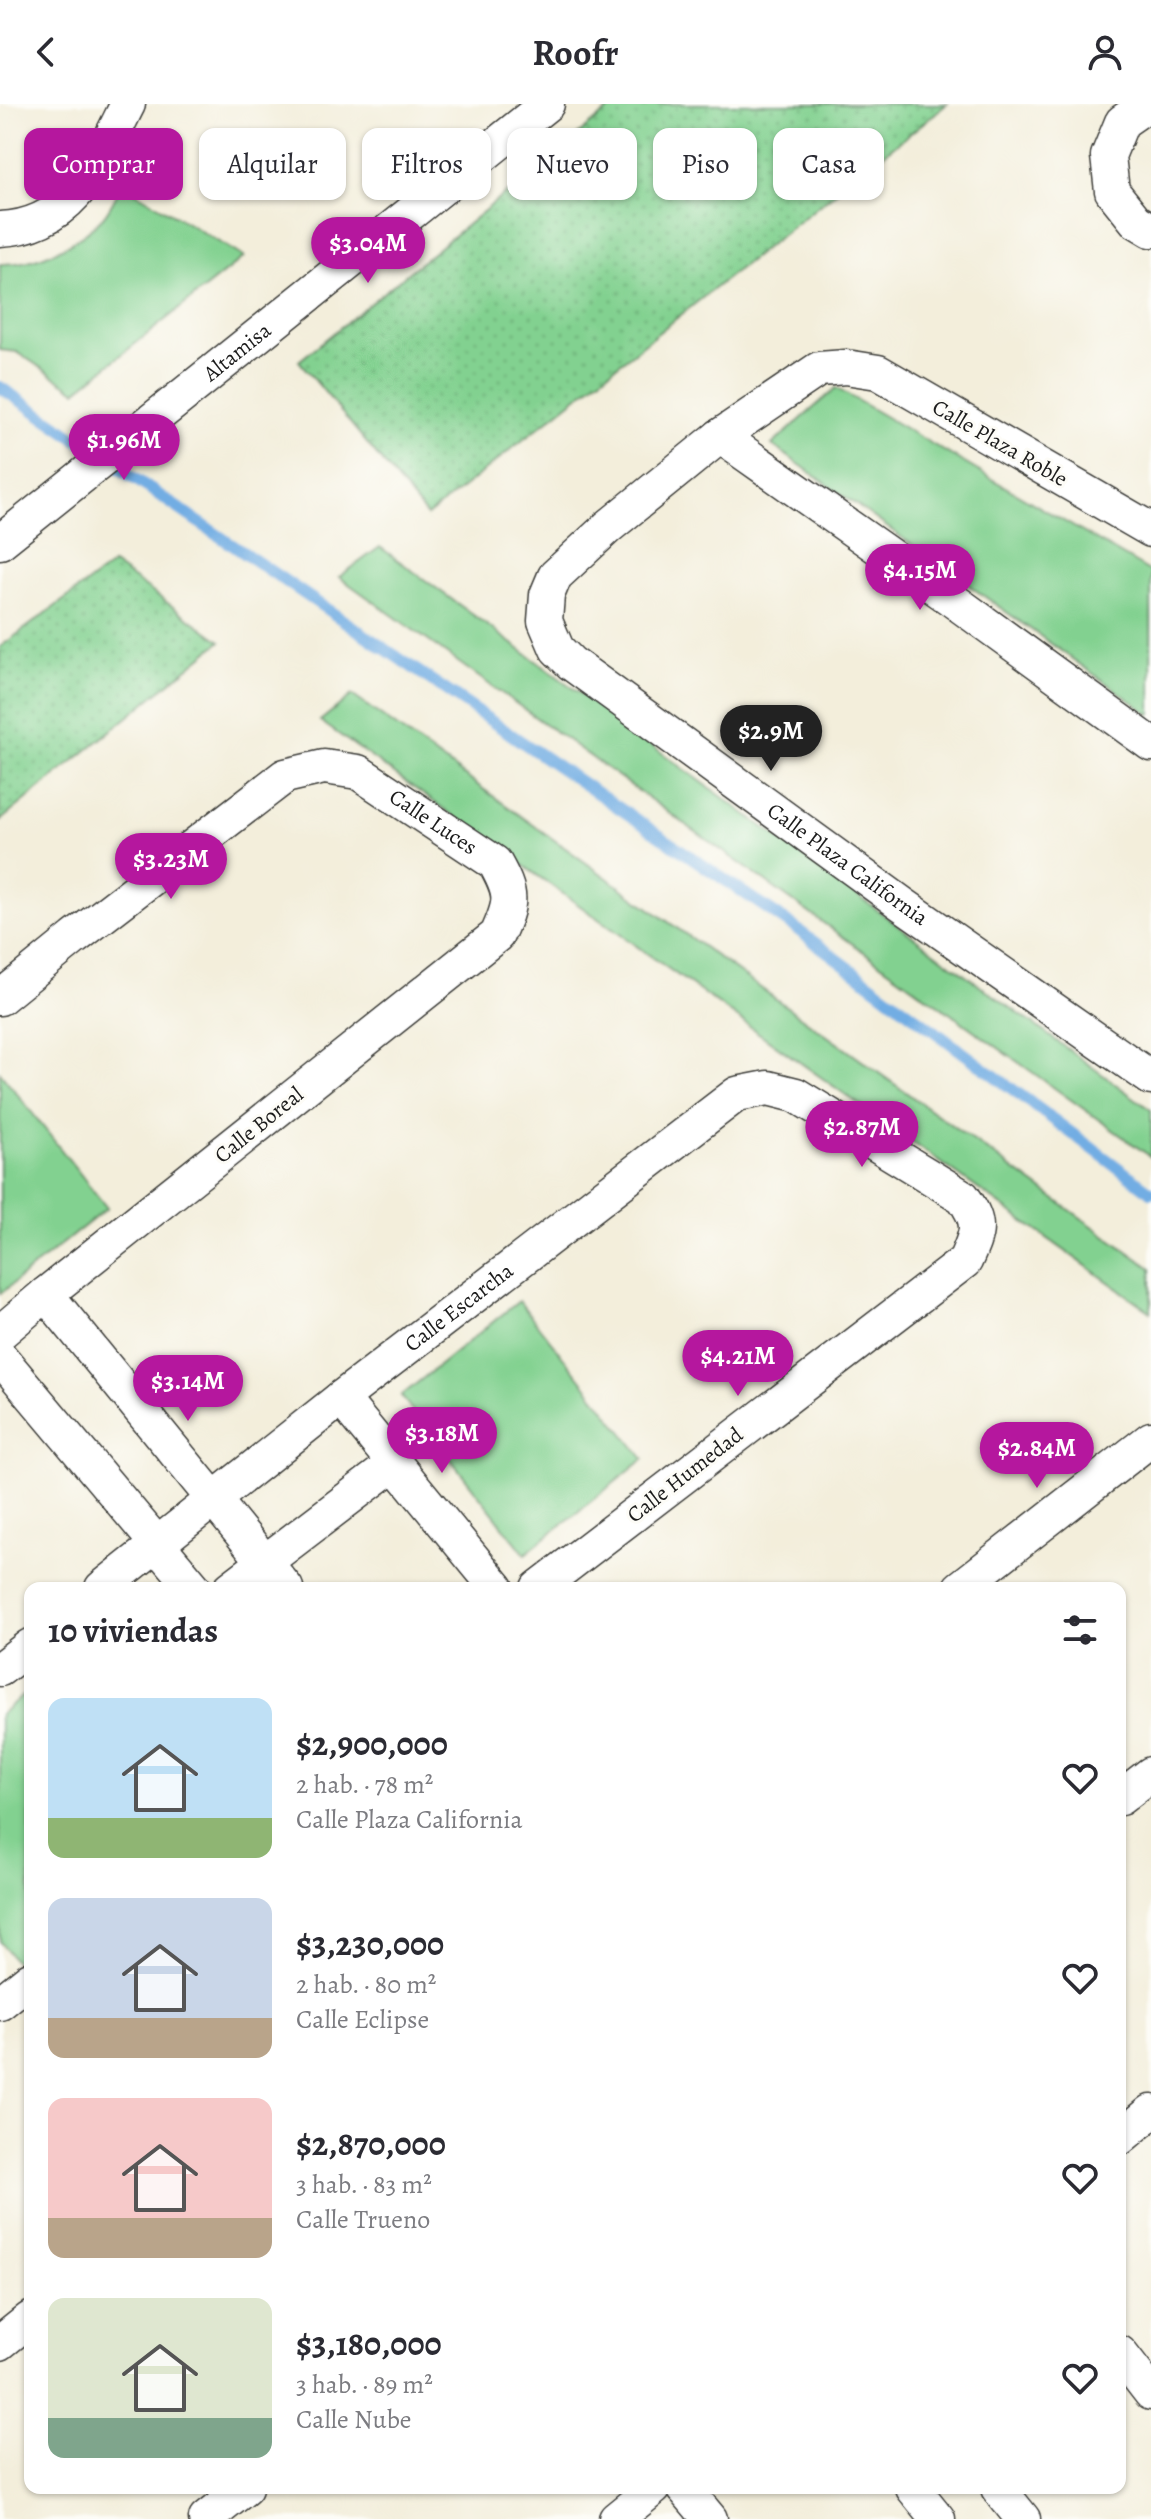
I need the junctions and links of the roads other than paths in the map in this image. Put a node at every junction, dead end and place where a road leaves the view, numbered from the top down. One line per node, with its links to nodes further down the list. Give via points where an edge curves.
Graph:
1 (128, 104): 4 (street, via 92,176 59,211 17,228)
2 (547, 104): 9 (street, Altamisa)
3 (1148, 104): 5 (street, via 1122,122 1108,156 1112,191 1136,221)
4 (0, 229)
5 (1151, 230)
6 (846, 367): 7 (street, Calle Plaza California, via 819,369); 8 (street, Calle Plaza Roble, via 878,372)
7 (720, 436): 10 (street); 13 (street, Calle Plaza California, via 555,576 545,621 557,649 902,904)
8 (1151, 530)
9 (0, 542)
10 (1151, 744)
11 (509, 909): 12 (street, Calle Luces, via 507,885 495,863 358,772 324,767 285,776); 15 (street, Calle Boreal, via 497,935)
12 (0, 998)
13 (1151, 1078)
14 (976, 1237): 18 (street, Calle Escarcha, via 976,1215 963,1197 796,1095 768,1088 737,1094); 29 (street, Calle Humedad, via 965,1261)
15 (46, 1294): 16 (street, Calle Boreal); 21 (street)
16 (0, 1333)
17 (0, 1357): 22 (street)
18 (341, 1398): 20 (street); 21 (street, Calle Escarcha)
19 (1151, 1439): 30 (street)
20 (395, 1463): 23 (street); 28 (street)
21 (214, 1500): 22 (street, Calle Escarcha); 23 (street)
22 (157, 1544): 24 (street, Calle Escarcha); 25 (street)
23 (265, 1562): 26 (street); 27 (street)
24 (110, 1582)
25 (189, 1582)
26 (239, 1582)
27 (281, 1582)
28 (492, 1582)
29 (546, 1582)
30 (968, 1582)
31 (1151, 1774): 32 (street)
32 (1126, 1793)
33 (24, 1984): 34 (street)
34 (0, 2003)
35 (1151, 2112): 36 (street)
36 (1126, 2133)
37 (24, 2324): 38 (street)
38 (0, 2343)
39 (1126, 2361): 40 (street)
40 (1151, 2393)
41 (237, 2494): 46 (street)
42 (647, 2494): 47 (street)
43 (689, 2494): 48 (street)
44 (918, 2494): 49 (street)
45 (1003, 2494): 50 (street)
46 (206, 2519)
47 (616, 2519)
48 (710, 2519)
49 (938, 2519)
50 (1023, 2519)

